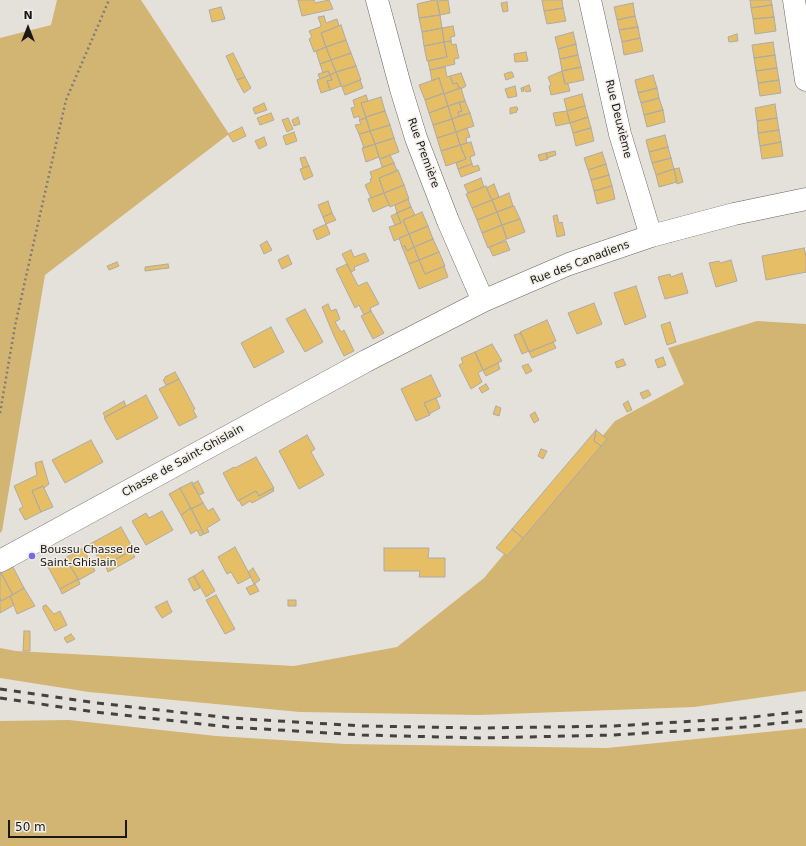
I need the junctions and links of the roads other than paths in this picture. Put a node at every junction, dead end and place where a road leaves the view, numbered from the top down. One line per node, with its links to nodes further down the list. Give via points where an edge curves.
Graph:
1 (377, 0): 7 (street, Rue Première, via 416,138)
2 (590, 0): 6 (street, Rue Deuxième, via 620,134)
3 (794, 0): 4 (street)
4 (806, 80)
5 (806, 200): 6 (street, Rue des Canadiens, via 734,214)
6 (651, 236): 7 (street, Rue des Canadiens, via 569,264)
7 (483, 301): 8 (street, Rue des Canadiens)
8 (366, 361): 9 (street, Chasse de Saint-Ghislain)
9 (0, 561)

